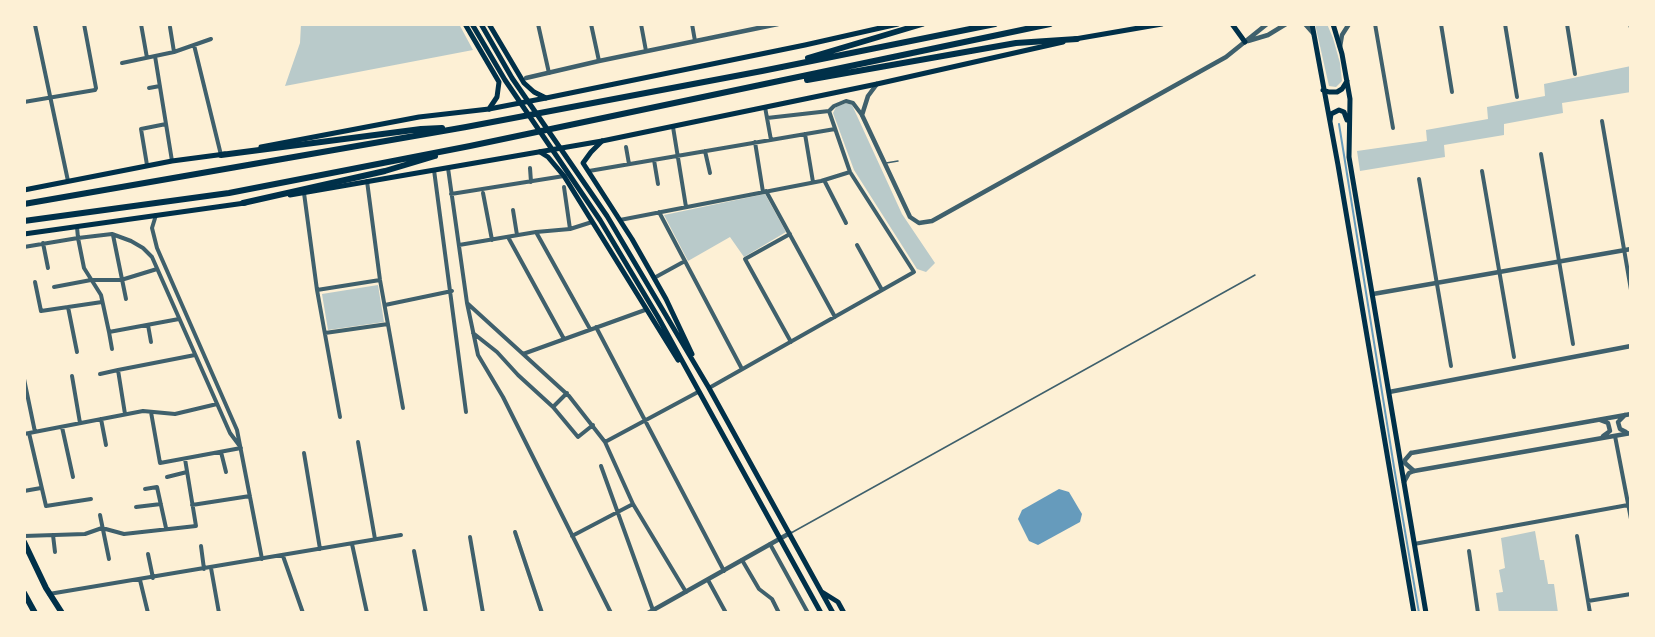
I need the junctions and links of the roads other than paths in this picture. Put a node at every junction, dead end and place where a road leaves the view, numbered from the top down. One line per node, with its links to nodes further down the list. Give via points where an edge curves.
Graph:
1 (84, 24): 59 (street, via 96,88)
2 (141, 24): 42 (street)
3 (465, 24): 51 (main road)
4 (472, 24): 190 (main road, via 600,220)
5 (481, 24): 189 (main road, via 512,78 607,216)
6 (489, 24): 48 (main road)
7 (538, 24): 46 (street)
8 (591, 24): 43 (street)
9 (641, 24): 39 (street)
10 (692, 24): 35 (street)
11 (745, 24): 31 (street)
12 (778, 24): 31 (street)
13 (898, 24): 60 (main road)
14 (922, 24): 45 (highway)
15 (995, 24): 45 (highway)
16 (1050, 24): 52 (highway)
17 (1162, 24): 34 (main road)
18 (1232, 24): 36 (main road)
19 (1267, 24): 36 (street)
20 (1286, 24): 36 (street)
21 (1305, 24): 32 (street)
22 (1312, 24): 32 (main road)
23 (1333, 24): 38 (main road)
24 (1349, 24): 38 (street)
25 (1375, 24): 73 (street)
26 (1441, 24): 57 (street)
27 (1505, 24): 58 (street)
28 (1567, 24): 47 (street)
29 (35, 25): 59 (street)
30 (170, 27): 40 (street)
31 (746, 30): 35 (street)
32 (1313, 33): 56 (main road)
33 (211, 39): 37 (street)
34 (1077, 39): 52 (highway, via 1016,43); 53 (main road)
35 (695, 41): 39 (street)
36 (1245, 42): 91 (street, via 1226,57 932,221 919,223 910,217)
37 (194, 45): 40 (street); 84 (street)
38 (1340, 47): 50 (main road)
39 (646, 51): 43 (street)
40 (174, 52): 41 (street)
41 (155, 56): 42 (street); 54 (street)
42 (147, 58): 44 (street)
43 (599, 61): 46 (street)
44 (122, 63)
45 (762, 71): 71 (highway)
46 (549, 73): 49 (street)
47 (1575, 74)
48 (519, 75): 51 (main road, via 508,83); 60 (main road, via 534,92)
49 (526, 78)
50 (1347, 81): 56 (main road, via 1337,92); 70 (main road)
51 (499, 82): 63 (main road, via 497,97)
52 (765, 84): 79 (highway)
53 (877, 84): 62 (main road); 65 (street)
54 (160, 86): 55 (street); 69 (street)
55 (149, 88)
56 (1323, 90): 68 (main road)
57 (1452, 92)
58 (1517, 97)
59 (50, 98): 61 (street); 103 (street)
60 (546, 98): 63 (main road)
61 (24, 102)
62 (765, 107): 66 (street); 72 (main road)
63 (489, 108): 84 (main road, via 419,117)
64 (830, 111): 65 (street, via 846,101 853,103); 66 (street); 74 (street)
65 (862, 115): 91 (street)
66 (767, 118): 76 (street)
67 (1602, 121): 139 (street)
68 (1329, 123): 70 (main road, via 1331,114 1339,110 1344,112); 297 (main road)
69 (166, 124): 86 (street); 92 (street, via 141,129)
70 (1348, 125): 157 (main road, via 1349,157)
71 (466, 127): 84 (highway, via 421,129); 115 (highway)
72 (672, 127): 77 (main road); 85 (street)
73 (1393, 128)
74 (835, 129): 75 (street); 98 (street)
75 (805, 134): 76 (street); 106 (street)
76 (771, 140): 78 (street)
77 (602, 141): 82 (main road); 89 (main road)
78 (755, 142): 81 (street); 110 (street)
79 (470, 146): 114 (highway, via 385,171); 121 (highway, via 229,193)
80 (626, 147): 90 (street)
81 (705, 151): 85 (street); 99 (street)
82 (540, 152): 93 (main road); 100 (main road)
83 (1541, 154): 141 (street)
84 (221, 155): 86 (main road)
85 (677, 156): 87 (street); 116 (street)
86 (172, 160): 92 (main road)
87 (654, 160): 90 (street); 107 (street)
88 (897, 161): 91 (lane)
89 (583, 163): 96 (main road); 100 (main road, via 569,161)
90 (629, 164): 96 (street)
91 (885, 164)
92 (147, 165): 103 (main road)
93 (448, 168): 95 (main road); 113 (street)
94 (530, 168): 105 (street)
95 (434, 170): 104 (main road); 156 (street)
96 (589, 171): 120 (main road)
97 (1482, 171): 144 (street)
98 (850, 172): 102 (street); 154 (street, via 914,272)
99 (710, 173)
100 (562, 175): 105 (street); 122 (main road)
101 (1419, 179): 151 (street)
102 (824, 180): 106 (street); 123 (street)
103 (68, 181): 109 (main road)
104 (367, 182): 111 (main road); 149 (street)
105 (531, 182): 113 (street)
106 (813, 182): 110 (street)
107 (658, 184)
108 (564, 187): 125 (street)
109 (24, 190)
110 (765, 191): 116 (street); 129 (street)
111 (304, 193): 114 (main road); 153 (street)
112 (483, 193): 133 (street)
113 (451, 194): 135 (street)
114 (243, 203): 119 (main road)
115 (24, 204)
116 (686, 207): 118 (street)
117 (513, 210): 130 (street)
118 (659, 212): 120 (street); 140 (street)
119 (156, 215): 124 (main road); 217 (street, via 152,228 157,248 237,430)
120 (620, 220): 146 (main road)
121 (24, 221)
122 (593, 222): 125 (street); 163 (main road)
123 (846, 223)
124 (77, 227): 127 (main road); 132 (street)
125 (570, 229): 126 (street)
126 (536, 232): 130 (street); 169 (street)
127 (24, 234)
128 (112, 234): 132 (street); 143 (street, via 143,248); 147 (street)
129 (790, 234): 164 (street); 175 (street, via 745,259)
130 (517, 235): 131 (street)
131 (508, 237): 133 (street); 173 (street)
132 (78, 238): 134 (street); 148 (street, via 84,268)
133 (492, 240): 135 (street)
134 (43, 243): 137 (street); 142 (street)
135 (459, 245): 160 (street)
136 (857, 245): 154 (street)
137 (24, 246)
138 (1631, 249): 139 (street)
139 (1624, 250): 141 (street); 155 (street)
140 (685, 261): 146 (street); 184 (street)
141 (1558, 262): 144 (street); 176 (street)
142 (48, 268)
143 (157, 269): 147 (street); 165 (street)
144 (1499, 272): 151 (street); 182 (street)
145 (1255, 274): 245 (lane)
146 (654, 278): 189 (main road)
147 (121, 279): 148 (street); 158 (street)
148 (91, 280): 152 (street); 159 (street)
149 (380, 280): 153 (street); 161 (street)
150 (35, 282): 162 (street, via 41,311)
151 (1437, 283): 157 (street); 183 (street)
152 (54, 287)
153 (317, 290): 171 (street)
154 (882, 290): 164 (street)
155 (1631, 290)
156 (452, 291): 161 (street); 197 (street)
157 (1373, 294): 191 (main road)
158 (126, 299)
159 (102, 302): 162 (street); 170 (street)
160 (467, 303): 172 (street); 180 (street)
161 (385, 305): 166 (street)
162 (68, 307): 179 (street)
163 (645, 310): 168 (street); 190 (main road)
164 (835, 317): 175 (street)
165 (179, 319): 167 (street); 181 (street)
166 (388, 324): 171 (street); 195 (street)
167 (148, 325): 170 (street); 174 (street)
168 (596, 327): 169 (street); 203 (street)
169 (590, 329): 173 (street)
170 (109, 332): 178 (street)
171 (325, 333): 200 (street)
172 (473, 333): 194 (street); 249 (street, via 478,355)
173 (564, 339): 180 (street)
174 (151, 342)
175 (791, 342): 184 (street)
176 (1573, 344)
177 (1631, 346): 191 (street)
178 (112, 349)
179 (77, 352)
180 (523, 354): 192 (street)
181 (195, 355): 185 (street); 193 (street)
182 (1514, 357)
183 (1451, 366)
184 (742, 369): 189 (street)
185 (118, 370): 186 (street); 198 (street)
186 (100, 374)
187 (72, 376): 204 (street)
188 (24, 379): 207 (street)
189 (709, 388): 245 (main road)
190 (698, 392): 203 (street); 252 (main road)
191 (1389, 392): 216 (main road)
192 (567, 393): 194 (street); 205 (street)
193 (217, 404): 196 (street, via 175,414); 217 (street)
194 (553, 407): 205 (street, via 578,437)
195 (403, 408)
196 (151, 412): 198 (street); 221 (street, via 160,463)
197 (466, 412)
198 (125, 414): 201 (street)
199 (1628, 414): 202 (street); 209 (street, via 1618,422 1620,429)
200 (340, 417)
201 (101, 419): 204 (street); 215 (street)
202 (1598, 419): 212 (street, via 1608,423 1610,431); 220 (street)
203 (645, 421): 214 (street); 270 (street)
204 (80, 423): 206 (street)
205 (593, 425): 214 (street)
206 (62, 426): 207 (street); 226 (street)
207 (35, 432): 208 (street)
208 (30, 433): 210 (street); 229 (street)
209 (1630, 433): 211 (street)
210 (24, 434)
211 (1615, 435): 212 (street); 237 (street)
212 (1601, 438): 223 (street)
213 (358, 442): 253 (street)
214 (605, 442): 235 (street)
215 (106, 445)
216 (1398, 446): 220 (street); 228 (main road)
217 (241, 448): 218 (street); 232 (street)
218 (221, 452): 221 (street); 225 (street)
219 (304, 453): 259 (street)
220 (1410, 453): 223 (street, via 1405,463)
221 (186, 459): 224 (street)
222 (602, 466): 239 (street)
223 (1414, 471): 228 (street)
224 (188, 472): 227 (street); 236 (street)
225 (226, 472)
226 (73, 477)
227 (167, 477)
228 (1404, 482): 257 (main road)
229 (42, 488): 231 (street); 233 (street, via 46,506)
230 (145, 489): 234 (street, via 157,487)
231 (24, 491)
232 (250, 496): 236 (street); 266 (street)
233 (91, 499)
234 (161, 504): 238 (street); 243 (street)
235 (633, 504): 239 (street); 275 (street)
236 (192, 505): 243 (street, via 196,526)
237 (1628, 505): 241 (street); 257 (street)
238 (136, 507)
239 (618, 513): 249 (street); 280 (street)
240 (100, 515): 242 (street)
241 (1631, 519)
242 (102, 528): 243 (street, via 124,534); 246 (street, via 85,534); 265 (street)
243 (166, 528)
244 (515, 532): 289 (street)
245 (790, 533): 252 (street); 274 (main road)
246 (53, 535): 248 (street); 262 (street)
247 (401, 535): 253 (street)
248 (24, 536)
249 (572, 536): 290 (street)
250 (1577, 536): 279 (street)
251 (470, 537): 288 (street)
252 (780, 538): 256 (street); 294 (main road)
253 (375, 539): 255 (street)
254 (24, 542): 277 (highway)
255 (352, 544): 259 (street); 286 (street)
256 (770, 544): 267 (street); 293 (street)
257 (1414, 544): 298 (main road)
258 (201, 546): 269 (street)
259 (320, 549): 264 (street)
260 (414, 551): 287 (street)
261 (1469, 551): 299 (street)
262 (55, 552)
263 (148, 554): 271 (street)
264 (283, 556): 266 (street); 285 (street)
265 (110, 559)
266 (262, 559): 268 (street)
267 (742, 560): 270 (street); 292 (street)
268 (211, 568): 269 (street); 284 (street)
269 (204, 569): 271 (street)
270 (724, 571): 273 (street)
271 (153, 578): 272 (street)
272 (140, 580): 277 (street); 283 (street)
273 (708, 580): 275 (street); 291 (street)
274 (821, 591): 295 (main road); 296 (main road, via 838,602)
275 (686, 592): 280 (street)
276 (24, 593): 281 (highway)
277 (50, 594): 282 (highway)
278 (1631, 594): 279 (street)
279 (1588, 601): 300 (street)
280 (652, 612)
281 (35, 613)
282 (62, 613)
283 (148, 613)
284 (219, 613)
285 (303, 613)
286 (367, 613)
287 (426, 613)
288 (483, 613)
289 (542, 613)
290 (611, 613)
291 (726, 613)
292 (779, 613)
293 (808, 613)
294 (821, 613)
295 (833, 613)
296 (844, 613)
297 (1414, 613)
298 (1426, 613)
299 (1478, 613)
300 (1590, 613)

